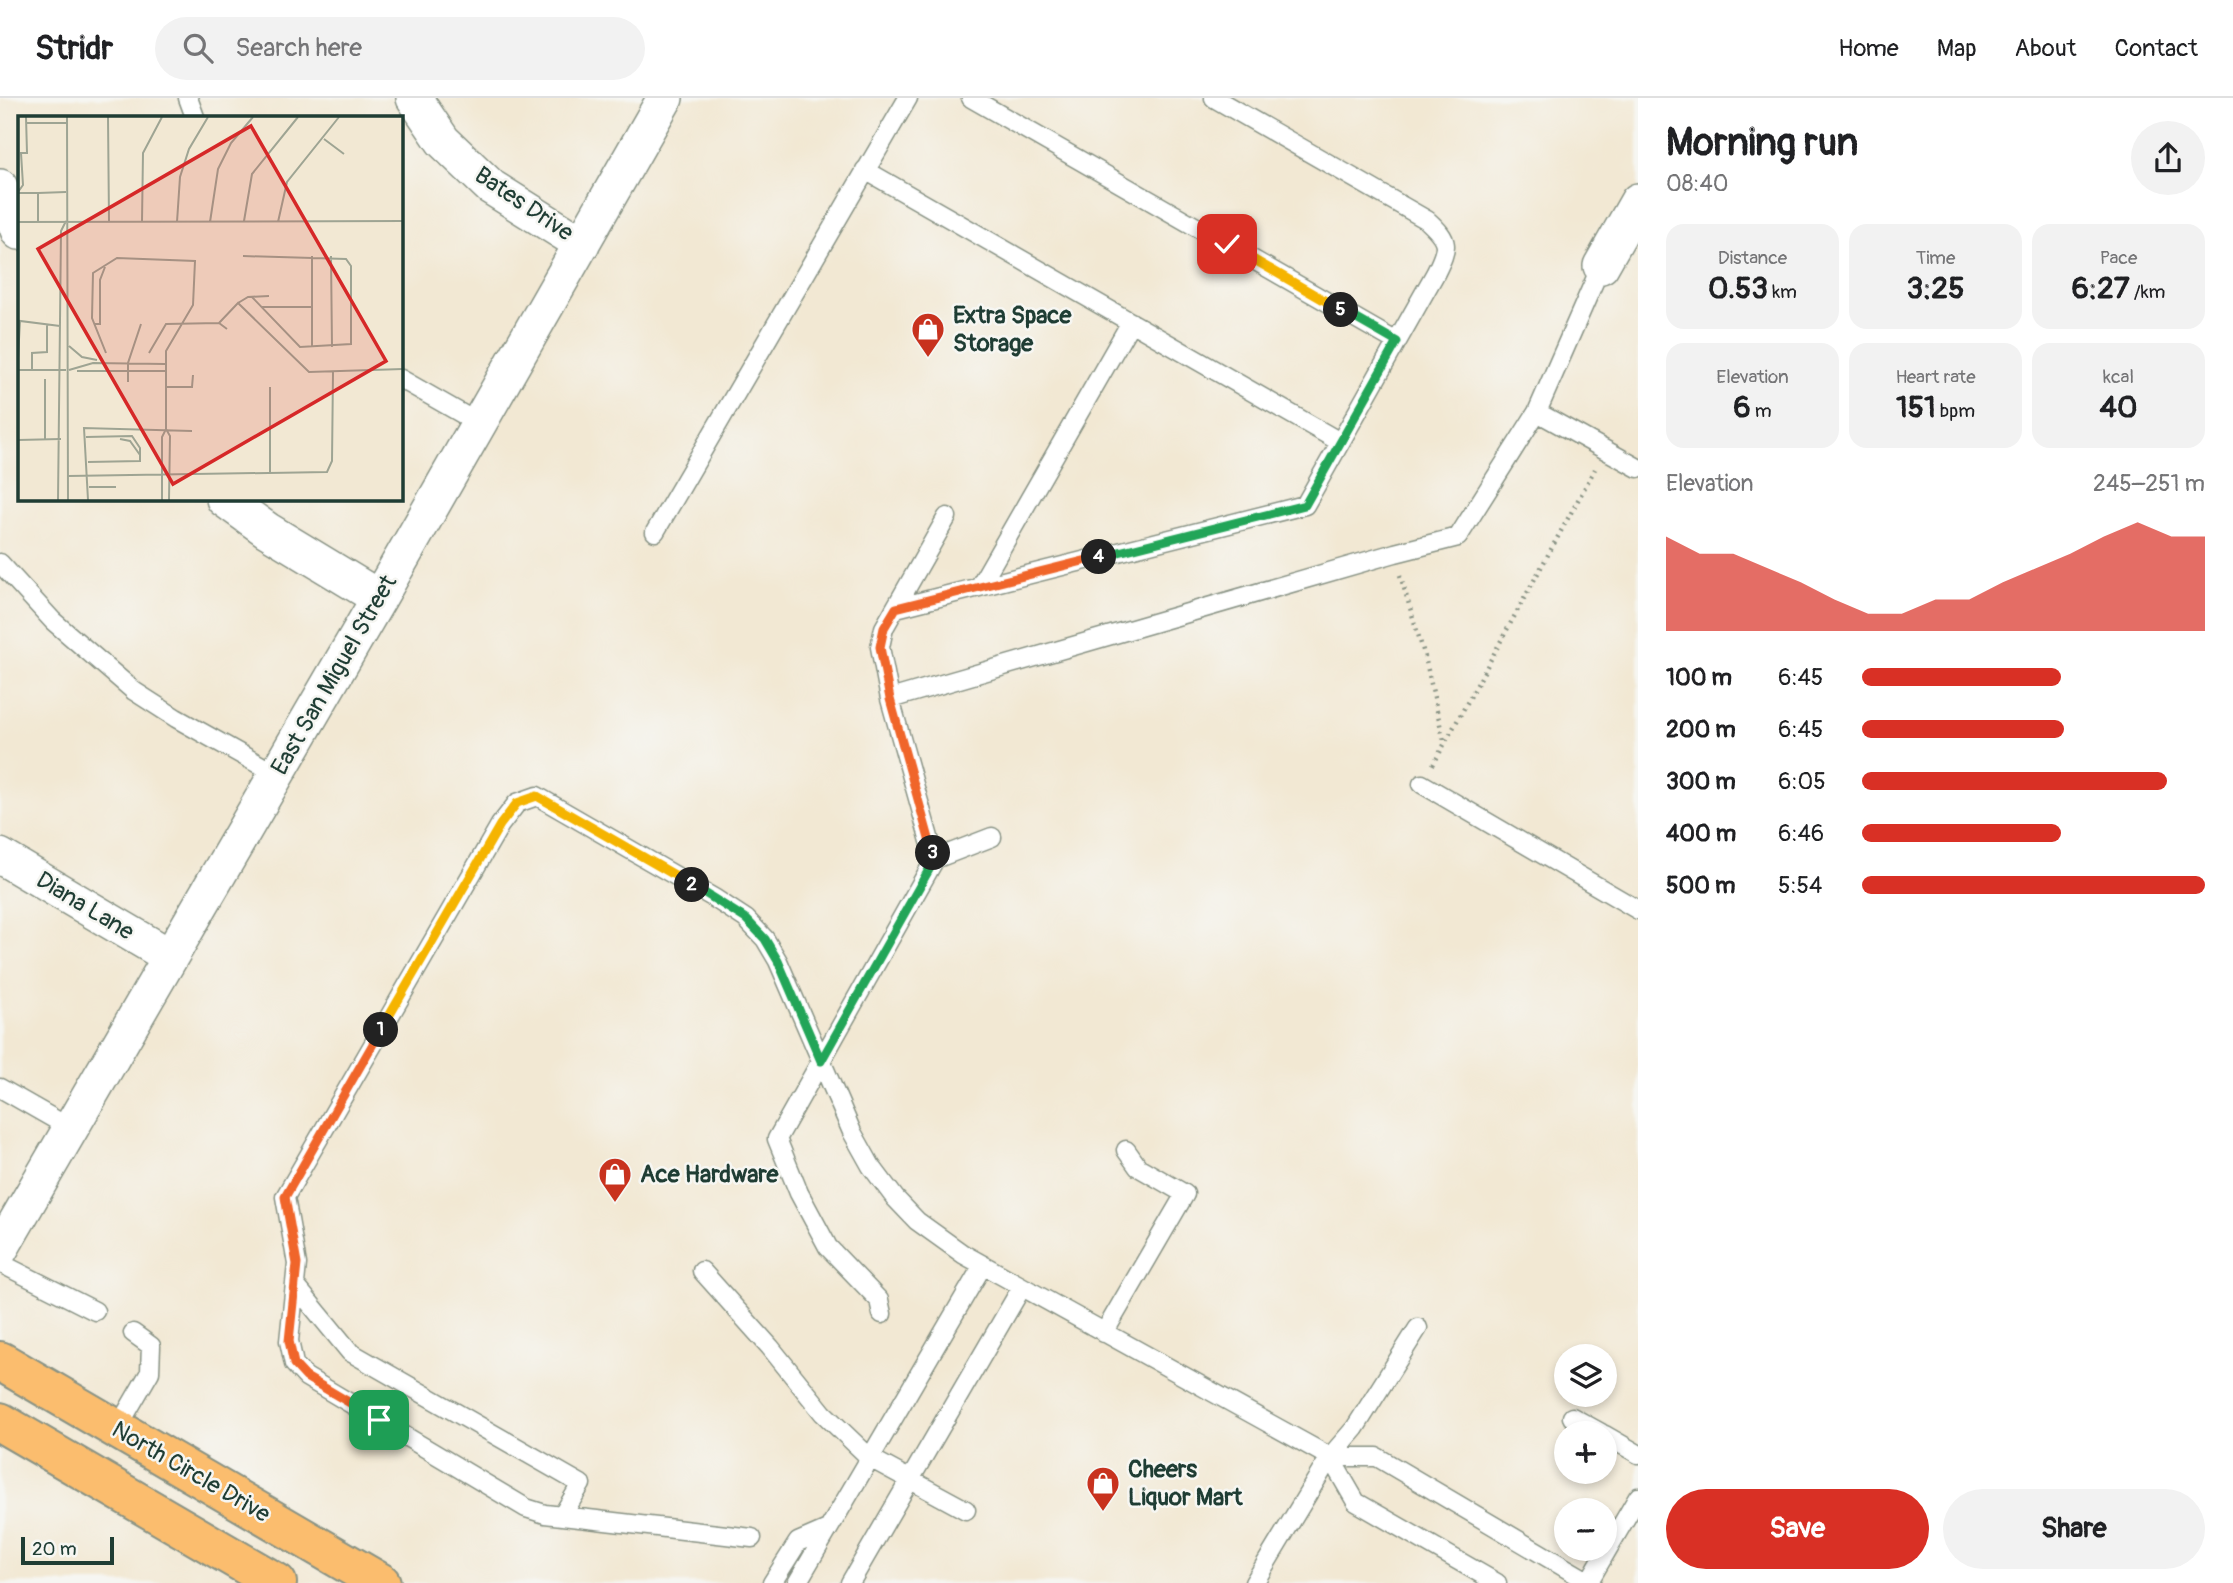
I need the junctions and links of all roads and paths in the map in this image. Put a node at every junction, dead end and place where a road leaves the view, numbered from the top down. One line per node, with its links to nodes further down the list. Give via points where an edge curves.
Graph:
1 (188, 98): 7 (lane)
2 (414, 98): 12 (street, Bates Drive, via 443,141 491,187)
3 (665, 98): 12 (street, East San Miguel Street)
4 (908, 98): 8 (lane)
5 (971, 98): 15 (lane)
6 (1214, 98): 15 (lane, via 1427,220 1443,234 1446,253)
7 (195, 116)
8 (865, 170): 14 (lane); 24 (lane)
9 (0, 187): 11 (street)
10 (1638, 201): 13 (street)
11 (18, 230)
12 (582, 244): 18 (street, East San Miguel Street)
13 (1601, 265): 17 (lane)
14 (1131, 322): 19 (lane); 27 (lane)
15 (1397, 342): 19 (lane)
16 (402, 380): 18 (lane)
17 (1537, 412): 20 (lane); 25 (lane, via 1458,537)
18 (478, 423): 28 (street, East San Miguel Street)
19 (1340, 442): 27 (lane, via 1305,505)
20 (1605, 450): 21 (lane); 31 (path)
21 (1638, 468)
22 (225, 500): 28 (street)
23 (947, 517): 29 (lane)
24 (656, 532)
25 (1395, 553): 30 (lane); 31 (path)
26 (0, 563): 32 (lane, via 53,621 134,691)
27 (979, 586): 29 (lane)
28 (379, 598): 32 (street, East San Miguel Street)
29 (896, 608): 30 (lane, via 884,628 880,647)
30 (890, 699): 36 (lane)
31 (1444, 744): 33 (path)
32 (276, 774): 38 (street, East San Miguel Street)
33 (1422, 784): 37 (lane)
34 (992, 837): 36 (lane)
35 (0, 856): 38 (street, Diana Lane)
36 (935, 859): 39 (lane)
37 (1638, 910)
38 (169, 956): 41 (street, East San Miguel Street)
39 (821, 1061): 45 (lane, via 852,1132 895,1198 917,1221); 47 (lane, via 778,961 746,919 537,796 517,803 285,1197 297,1264); 50 (lane, via 776,1139 828,1247 879,1300)
40 (0, 1088): 41 (lane)
41 (70, 1128): 43 (street, East San Miguel Street)
42 (1126, 1150): 53 (lane, via 1138,1167 1185,1194)
43 (0, 1250)
44 (0, 1263): 49 (lane)
45 (983, 1265): 48 (lane); 62 (lane)
46 (702, 1271): 62 (lane, via 823,1413)
47 (295, 1285): 66 (lane, via 350,1352 581,1484); 66 (lane, via 289,1341 294,1364 306,1377 526,1508)
48 (1022, 1287): 53 (lane); 63 (lane)
49 (95, 1311)
50 (881, 1314)
51 (1418, 1328): 61 (lane, via 1355,1428)
52 (133, 1333): 58 (lane, via 151,1346 150,1372)
53 (1104, 1333): 61 (lane)
54 (0, 1362): 58 (main road, North Circle Drive)
55 (1572, 1417): 56 (lane)
56 (1579, 1421)
57 (0, 1422): 69 (main road)
58 (117, 1429): 70 (main road, North Circle Drive)
59 (1617, 1442): 60 (lane)
60 (1638, 1454)
61 (1330, 1457): 74 (lane); 75 (lane, via 1356,1502); 76 (lane, via 1377,1457)
62 (870, 1458): 63 (lane); 67 (lane)
63 (910, 1480): 65 (lane); 73 (lane)
64 (1638, 1497): 76 (lane)
65 (966, 1510)
66 (562, 1516): 68 (lane)
67 (828, 1529): 71 (lane, via 798,1542); 72 (lane)
68 (752, 1538)
69 (277, 1583)
70 (382, 1583)
71 (772, 1583)
72 (797, 1583)
73 (850, 1583)
74 (1254, 1583)
75 (1497, 1583)
76 (1589, 1583)

